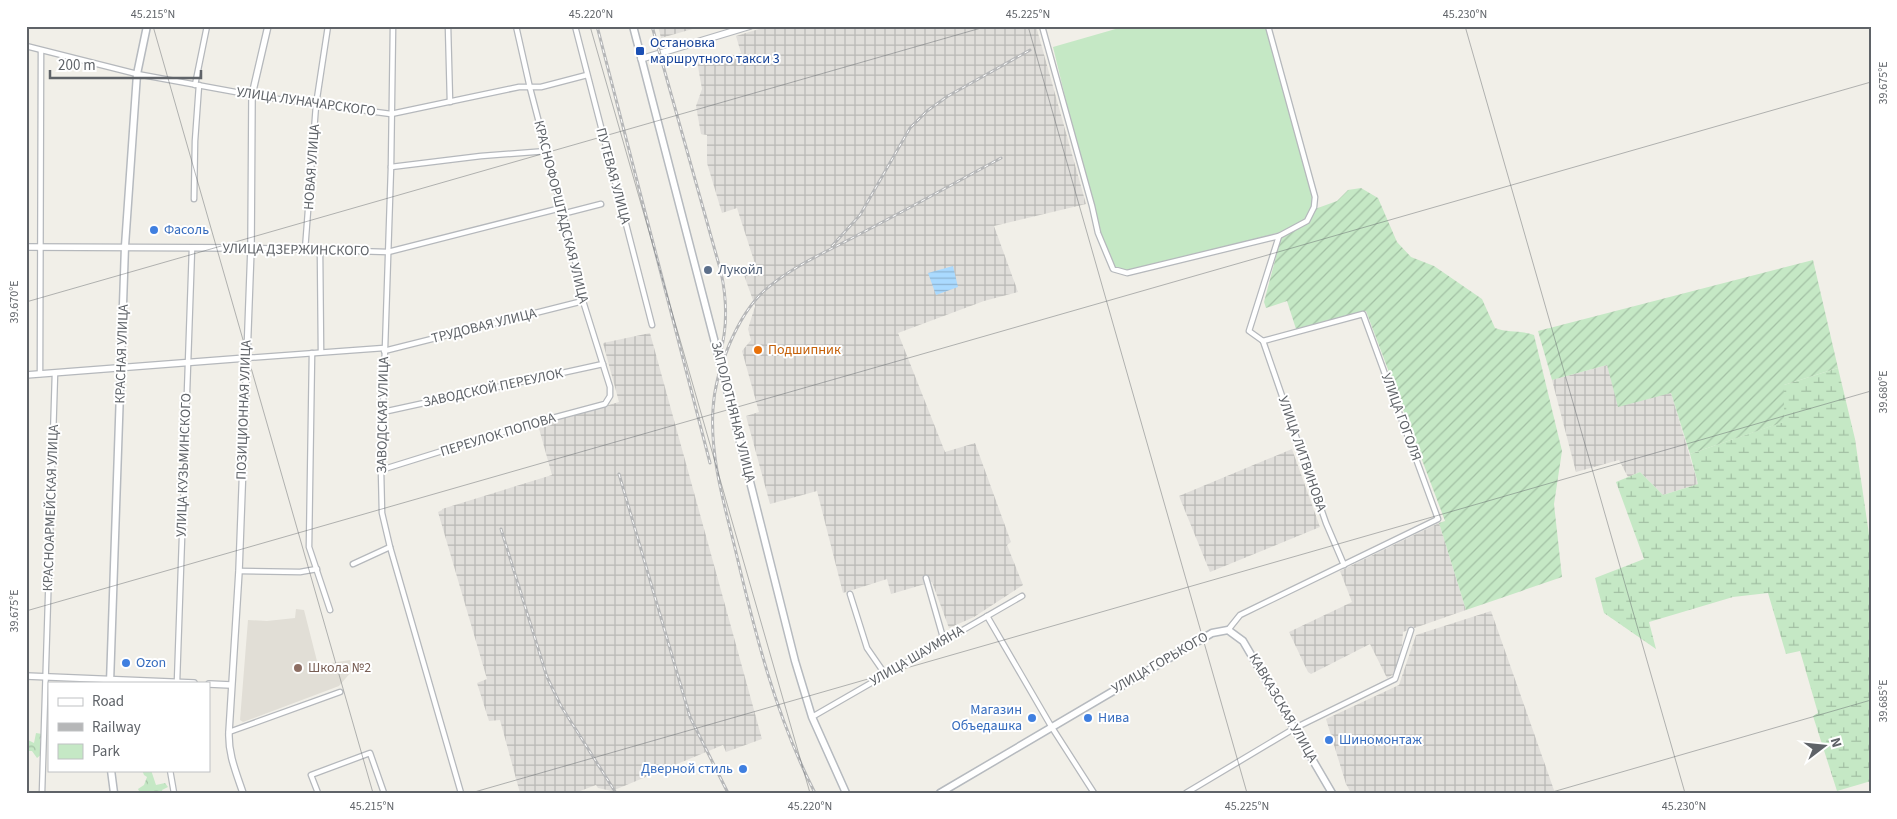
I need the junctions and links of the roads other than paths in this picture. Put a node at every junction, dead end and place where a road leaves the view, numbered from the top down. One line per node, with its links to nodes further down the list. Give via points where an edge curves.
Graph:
1 (147, 26): 16 (main road, КРАСНАЯ УЛИЦА)
2 (208, 26): 18 (street)
3 (268, 26): 20 (street, ПОЗИЦИОННАЯ УЛИЦА)
4 (328, 26): 22 (street, НОВАЯ УЛИЦА)
5 (393, 26): 23 (street, ЗАВОДСКАЯ УЛИЦА)
6 (448, 26): 21 (street)
7 (516, 26): 19 (street, КРАСНОФОРШТАДСКАЯ УЛИЦА)
8 (575, 26): 17 (street, ПУТЕВАЯ УЛИЦА)
9 (633, 26): 15 (main road, ЗАПОЛОТНЯНАЯ УЛИЦА)
10 (750, 26): 15 (street)
11 (1042, 26): 30 (street, via 1098,233 1113,268 1127,273)
12 (1268, 26): 30 (street, via 1315,197 1307,221)
13 (26, 46): 14 (street, УЛИЦА ЛУНАЧАРСКОГО)
14 (41, 51): 16 (street, УЛИЦА ЛУНАЧАРСКОГО); 33 (street)
15 (641, 58): 77 (main road, ЗАПОЛОТНЯНАЯ УЛИЦА)
16 (137, 74): 18 (street, УЛИЦА ЛУНАЧАРСКОГО); 31 (main road, КРАСНАЯ УЛИЦА)
17 (587, 74): 19 (street, УЛИЦА ЛУНАЧАРСКОГО, via 541,88); 40 (street, ПУТЕВАЯ УЛИЦА)
18 (197, 85): 20 (street, УЛИЦА ЛУНАЧАРСКОГО); 26 (street)
19 (530, 88): 21 (street, УЛИЦА ЛУНАЧАРСКОГО, via 519,87); 24 (street, КРАСНОФОРШТАДСКАЯ УЛИЦА)
20 (252, 95): 22 (street, УЛИЦА ЛУНАЧАРСКОГО); 35 (street, ПОЗИЦИОННАЯ УЛИЦА)
21 (450, 102): 23 (street, УЛИЦА ЛУНАЧАРСКОГО)
22 (316, 105): 23 (street, УЛИЦА ЛУНАЧАРСКОГО); 36 (street, НОВАЯ УЛИЦА)
23 (390, 114): 25 (street, ЗАВОДСКАЯ УЛИЦА)
24 (547, 151): 25 (street); 28 (street, КРАСНОФОРШТАДСКАЯ УЛИЦА)
25 (391, 167): 38 (street, ЗАВОДСКАЯ УЛИЦА)
26 (194, 199)
27 (601, 204): 29 (street)
28 (561, 208): 29 (street, КРАСНОФОРШТАДСКАЯ УЛИЦА); 38 (street, УЛИЦА ДЗЕРЖИНСКОГО)
29 (562, 214): 39 (street, КРАСНОФОРШТАДСКАЯ УЛИЦА)
30 (1279, 236): 41 (street, УЛИЦА ЛИТВИНОВА, via 1249,331)
31 (125, 246): 33 (street, УЛИЦА ДЗЕРЖИНСКОГО); 34 (street, УЛИЦА ДЗЕРЖИНСКОГО); 48 (main road, КРАСНАЯ УЛИЦА)
32 (26, 247): 33 (street, УЛИЦА ДЗЕРЖИНСКОГО)
33 (41, 247): 50 (street)
34 (192, 248): 35 (street, УЛИЦА ДЗЕРЖИНСКОГО); 46 (street, УЛИЦА КУЗЬМИНСКОГО)
35 (251, 248): 36 (street, УЛИЦА ДЗЕРЖИНСКОГО); 45 (street, ПОЗИЦИОННАЯ УЛИЦА)
36 (305, 250): 37 (street, УЛИЦА ДЗЕРЖИНСКОГО)
37 (320, 250): 38 (street, УЛИЦА ДЗЕРЖИНСКОГО); 43 (street)
38 (388, 252): 42 (street, ЗАВОДСКАЯ УЛИЦА)
39 (583, 301): 42 (street, ТРУДОВАЯ УЛИЦА); 47 (street, КРАСНОФОРШТАДСКАЯ УЛИЦА)
40 (652, 325)
41 (1263, 342): 55 (street, УЛИЦА ГОГОЛЯ, via 1364,314); 58 (street, УЛИЦА ЛИТВИНОВА, via 1326,523)
42 (384, 350): 43 (street, ТРУДОВАЯ УЛИЦА); 53 (street, ЗАВОДСКАЯ УЛИЦА)
43 (321, 352): 44 (street, ТРУДОВАЯ УЛИЦА)
44 (312, 353): 45 (street, ТРУДОВАЯ УЛИЦА); 59 (street, via 309,547)
45 (246, 358): 46 (street, ТРУДОВАЯ УЛИЦА); 60 (street, ПОЗИЦИОННАЯ УЛИЦА)
46 (187, 363): 48 (street, ТРУДОВАЯ УЛИЦА); 73 (street, УЛИЦА КУЗЬМИНСКОГО)
47 (603, 364): 52 (street, КРАСНОФОРШТАДСКАЯ УЛИЦА); 53 (street, ЗАВОДСКОЙ ПЕРЕУЛОК)
48 (121, 368): 49 (street, ТРУДОВАЯ УЛИЦА); 72 (main road, КРАСНАЯ УЛИЦА)
49 (55, 373): 50 (street, ТРУДОВАЯ УЛИЦА); 71 (street, КРАСНОАРМЕЙСКАЯ УЛИЦА)
50 (40, 374): 51 (street, ТРУДОВАЯ УЛИЦА)
51 (26, 375)
52 (610, 396): 54 (street, ПЕРЕУЛОК ПОПОВА, via 605,404)
53 (383, 412): 54 (street, ЗАВОДСКАЯ УЛИЦА)
54 (381, 470): 56 (street, ЗАВОДСКАЯ УЛИЦА, via 382,513)
55 (1438, 519): 58 (street, УЛИЦА ГОРЬКОГО)
56 (390, 547): 57 (street); 89 (street, ЗАВОДСКАЯ УЛИЦА)
57 (353, 564)
58 (1344, 565): 66 (street, УЛИЦА ГОРЬКОГО, via 1240,615)
59 (317, 569): 60 (street, via 300,572); 64 (street)
60 (239, 571): 75 (street, ПОЗИЦИОННАЯ УЛИЦА)
61 (926, 578): 68 (street)
62 (850, 594): 69 (street, via 867,648)
63 (1022, 596): 65 (street, УЛИЦА ШАУМЯНА)
64 (330, 610)
65 (987, 616): 68 (street, УЛИЦА ШАУМЯНА); 78 (street)
66 (1228, 630): 78 (main road, УЛИЦА ГОРЬКОГО, via 1212,633); 79 (main road, КАВКАЗСКАЯ УЛИЦА, via 1244,641)
67 (1411, 630): 79 (street, via 1395,679)
68 (944, 641): 69 (street, УЛИЦА ШАУМЯНА)
69 (884, 674): 77 (street, УЛИЦА ШАУМЯНА)
70 (26, 676): 71 (street)
71 (47, 677): 72 (street); 83 (street, КРАСНОАРМЕЙСКАЯ УЛИЦА)
72 (110, 682): 73 (street)
73 (173, 682)
74 (210, 684): 75 (street)
75 (231, 685): 80 (street, ПОЗИЦИОННАЯ УЛИЦА)
76 (340, 692): 80 (street)
77 (812, 717): 90 (main road, ЗАПОЛОТНЯНАЯ УЛИЦА)
78 (1052, 726): 91 (main road, УЛИЦА ГОРЬКОГО); 92 (street)
79 (1295, 728): 93 (street); 94 (main road, КАВКАЗСКАЯ УЛИЦА)
80 (229, 732): 86 (street, ПОЗИЦИОННАЯ УЛИЦА, via 228,745)
81 (110, 772): 84 (main road)
82 (170, 772): 85 (street)
83 (42, 793)
84 (114, 793)
85 (174, 793)
86 (244, 793)
87 (318, 793): 88 (street, via 311,775 370,753)
88 (384, 793)
89 (461, 793)
90 (846, 793)
91 (940, 793)
92 (1094, 793)
93 (1186, 793)
94 (1332, 793)

